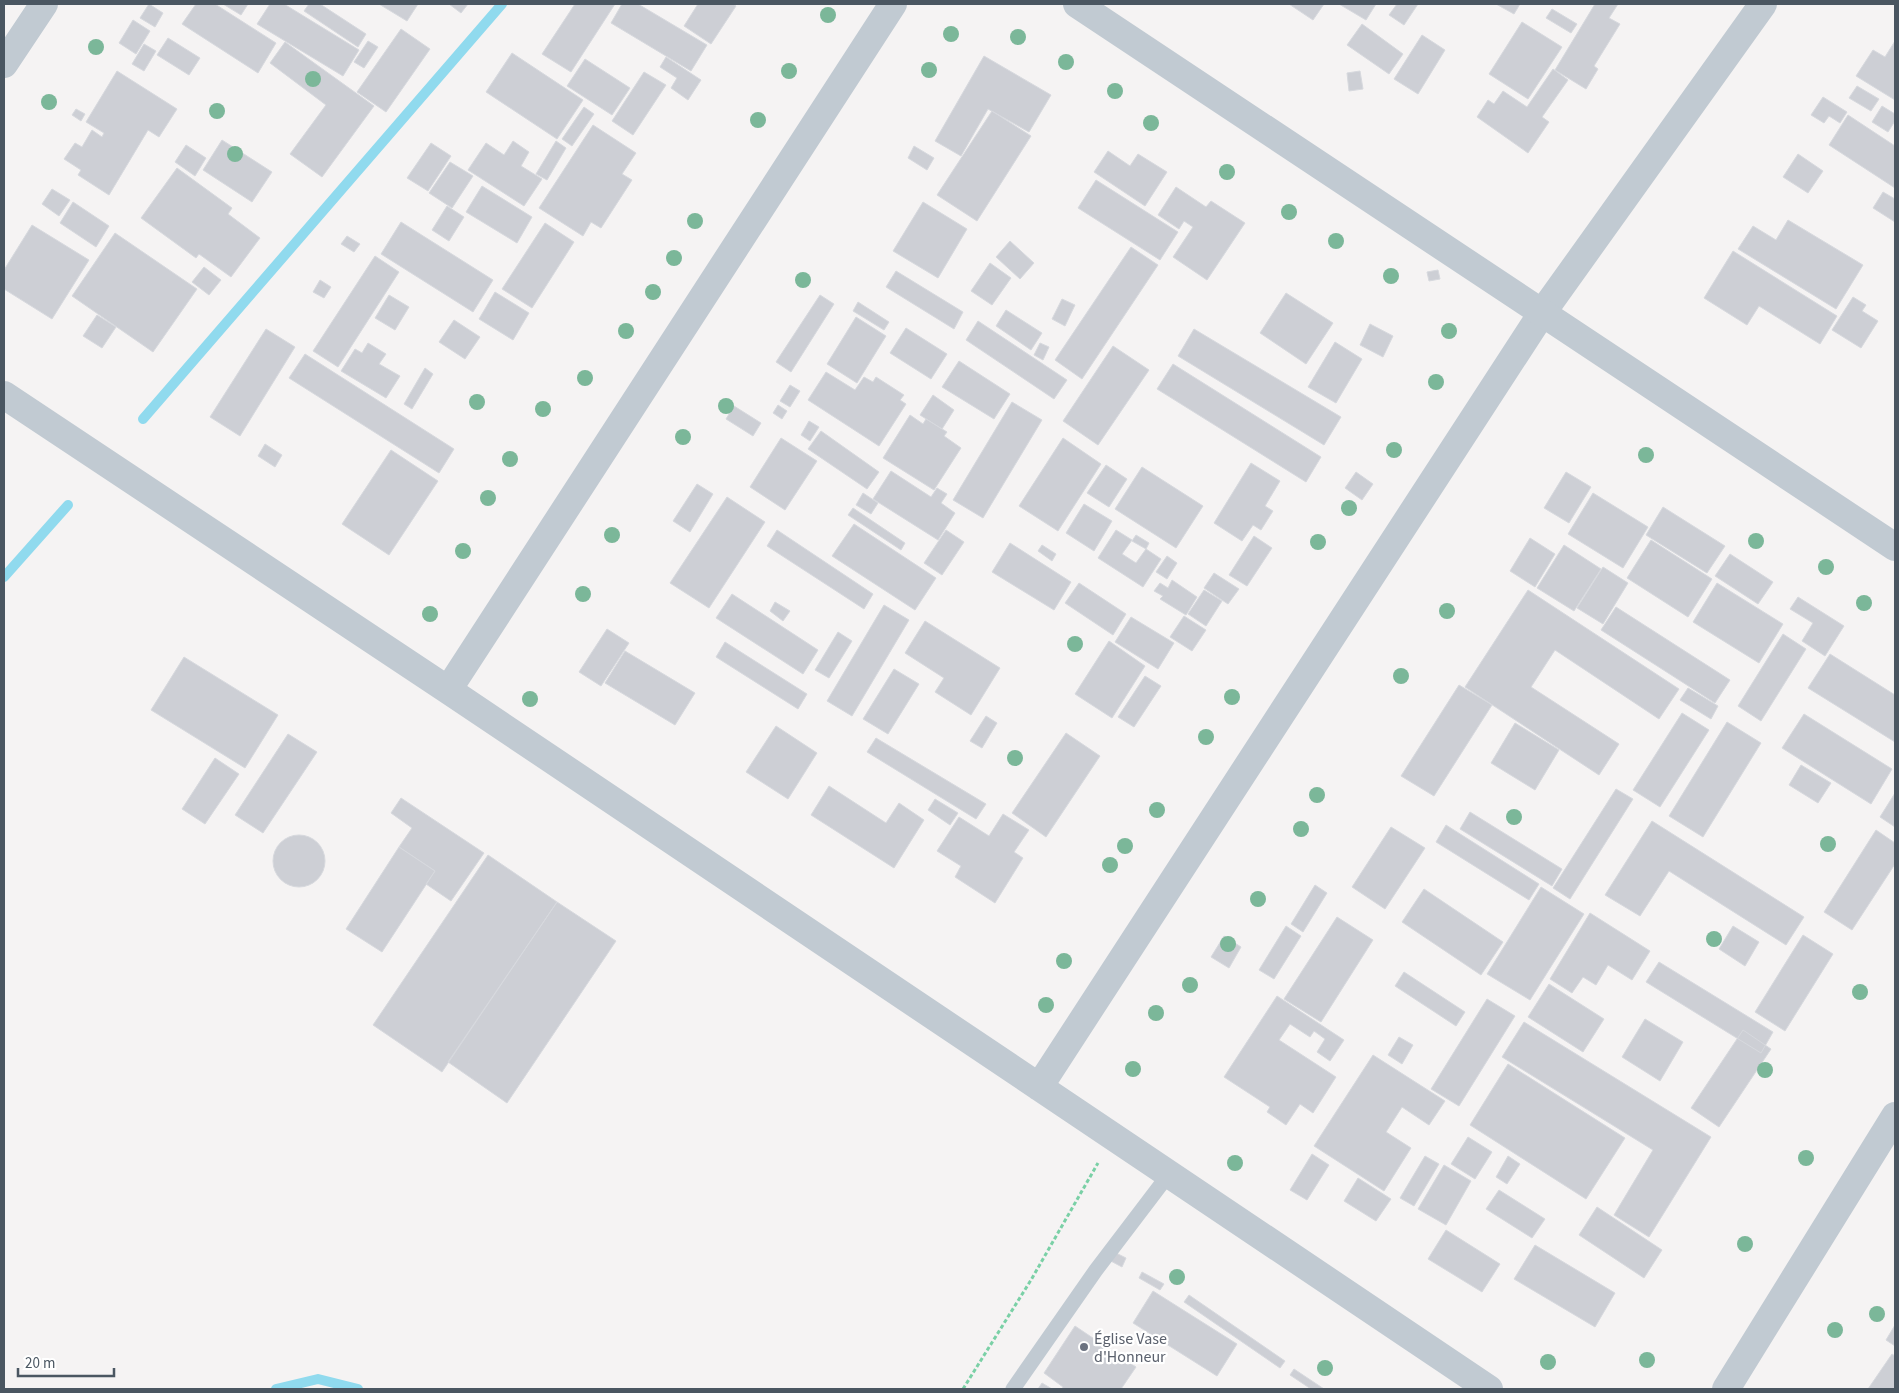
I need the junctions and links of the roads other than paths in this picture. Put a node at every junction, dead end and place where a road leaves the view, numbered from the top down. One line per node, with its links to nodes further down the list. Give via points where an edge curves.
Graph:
1 (44, 4): 5 (street)
2 (894, 4): 9 (street)
3 (1077, 4): 6 (street)
4 (1763, 4): 6 (street)
5 (4, 64)
6 (1542, 313): 8 (street); 10 (street)
7 (4, 394): 9 (street)
8 (1895, 547)
9 (448, 690): 10 (street)
10 (1039, 1087): 12 (street)
11 (1895, 1116): 15 (street)
12 (1169, 1174): 13 (lane, via 1096,1270); 14 (street)
13 (1013, 1389)
14 (1489, 1389)
15 (1726, 1389)

